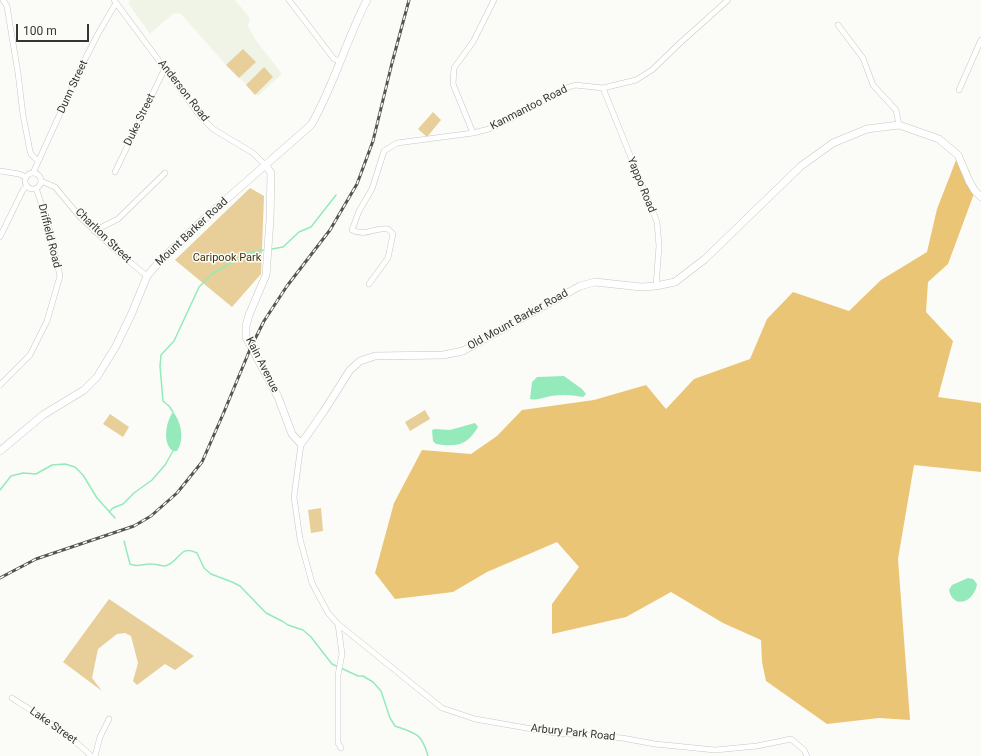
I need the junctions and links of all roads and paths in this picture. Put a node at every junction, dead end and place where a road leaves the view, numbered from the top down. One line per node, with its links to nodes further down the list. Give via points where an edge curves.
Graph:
1 (3, 0): 15 (street, via 7,6 30,151)
2 (290, 0): 9 (street, via 334,59)
3 (367, 0): 9 (main road, Mount Barker Road)
4 (494, 0): 14 (street, via 473,42 454,68 453,84)
5 (728, 0): 11 (street, Kanmantoo Road, via 652,70 636,80)
6 (115, 2): 10 (street, Anderson Road); 15 (street, Dunn Street)
7 (838, 25): 13 (street, via 863,58 873,85 896,110)
8 (981, 40): 12 (street)
9 (340, 61): 16 (main road, Mount Barker Road, via 323,105 311,125)
10 (165, 68): 16 (street, Anderson Road, via 200,116 213,129 253,153); 18 (street, Duke Street)
11 (602, 88): 14 (street, Kanmantoo Road, via 575,85 566,88 512,118 489,129); 30 (street, Yappo Road, via 657,222 659,246)
12 (959, 90)
13 (899, 125): 25 (main road, Old Mount Barker Road, via 939,140 958,155 969,181); 30 (main road, Old Mount Barker Road, via 867,129 833,143 801,166 705,259 675,282)
14 (473, 133): 29 (street, Kanmantoo Road, via 397,143 384,151 372,190 359,211 352,230 368,233 381,228 388,229 393,234 388,258)
15 (38, 161): 19 (street, Dunn Street)
16 (266, 166): 28 (main road, Mount Barker Road, via 205,218); 32 (main road, Kain Avenue, via 271,173 266,275 249,315 246,337 278,397 292,434)
17 (0, 171): 21 (street)
18 (115, 172)
19 (33, 173): 21 (street); 22 (street, via 39,175)
20 (164, 174): 26 (street, via 118,218)
21 (26, 177): 23 (street)
22 (41, 181): 24 (street); 26 (street, Charlton Street, via 55,186)
23 (27, 186): 24 (street); 27 (street)
24 (36, 188): 31 (street, Driffield Road, via 48,223 60,276 47,321 30,355)
25 (981, 196)
26 (94, 230): 28 (street, Charlton Street)
27 (0, 237)
28 (147, 276): 33 (main road, Mount Barker Road, via 116,346 96,377 84,390 43,415)
29 (369, 284)
30 (656, 286): 32 (main road, Old Mount Barker Road, via 640,287 595,282 580,286 463,350 443,355 375,356 360,361 350,370)
31 (0, 386)
32 (300, 444): 34 (street, Old Mount Barker Road, via 294,497 300,539 312,583 328,613)
33 (0, 451)
34 (338, 624): 37 (street, via 341,659 338,675 338,743); 40 (street, Arbury Park Road, via 442,708 475,719 555,733 622,738 715,750 758,746 791,739)
35 (12, 698): 38 (street, Lake Street, via 49,721)
36 (109, 719): 39 (street, via 100,737)
37 (341, 748)
38 (91, 756)
39 (95, 756)
40 (807, 756)

